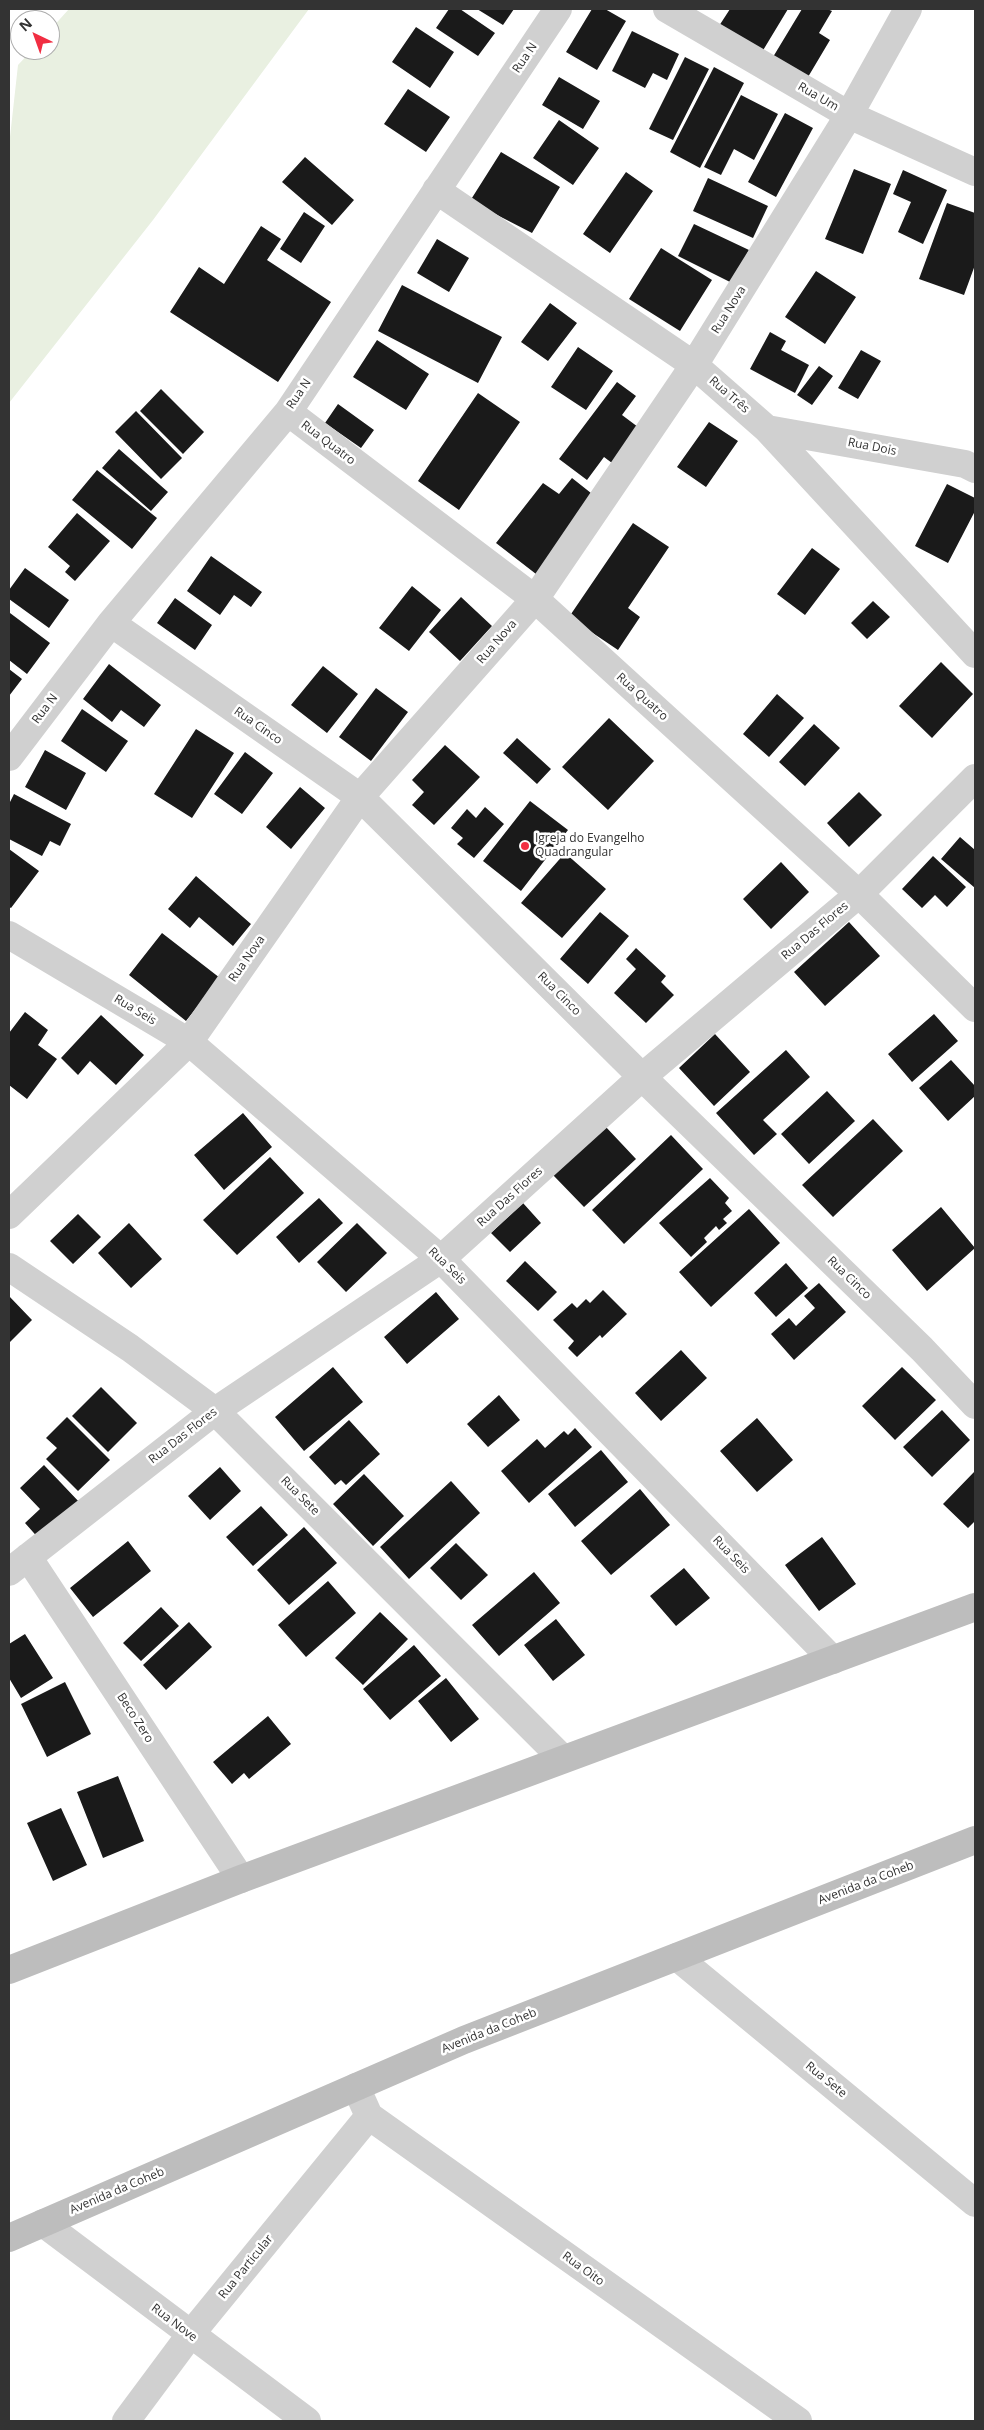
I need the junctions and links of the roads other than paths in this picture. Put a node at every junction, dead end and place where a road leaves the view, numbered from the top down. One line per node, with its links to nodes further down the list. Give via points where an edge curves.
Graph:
1 (558, 9): 6 (street, Rua N)
2 (667, 9): 4 (street, Rua Um)
3 (908, 9): 4 (street, Rua Nova)
4 (849, 115): 5 (street, Rua Um); 7 (street, Rua Nova)
5 (975, 172)
6 (436, 190): 7 (street, Rua Três); 8 (street, Rua N)
7 (694, 366): 9 (street, Rua Três); 11 (street, Rua Nova)
8 (288, 412): 11 (street, Rua Quatro); 12 (street, Rua N)
9 (767, 429): 10 (street, Rua Dois, via 965,464); 13 (street, Rua Três)
10 (975, 469)
11 (535, 599): 16 (street, Rua Nova); 17 (street, Rua Quatro)
12 (110, 623): 14 (street, Rua N); 16 (street, Rua Cinco)
13 (975, 654)
14 (9, 756)
15 (975, 778): 17 (street, Rua Das Flores)
16 (360, 797): 20 (street, Rua Nova); 21 (street, Rua Cinco)
17 (859, 894): 19 (street, Rua Quatro); 21 (street, Rua Das Flores)
18 (9, 935): 20 (street, Rua Seis)
19 (975, 1008)
20 (189, 1042): 22 (street, Rua Nova); 23 (street, Rua Seis)
21 (642, 1077): 23 (street, Rua Das Flores); 25 (street, Rua Cinco, via 922,1349)
22 (9, 1215)
23 (441, 1259): 26 (street, Rua Das Flores); 29 (street, Rua Seis)
24 (9, 1267): 26 (street, Rua Sete, via 130,1348)
25 (975, 1405)
26 (215, 1411): 27 (street, Rua Das Flores); 30 (street, Rua Sete)
27 (18, 1565): 32 (street, Beco Zero)
28 (975, 1607): 29 (main road)
29 (833, 1660): 30 (main road)
30 (563, 1759): 32 (main road)
31 (975, 1840): 33 (main road, Avenida da Coheb)
32 (241, 1879): 34 (main road)
33 (676, 1957): 35 (main road, Avenida da Coheb, via 464,2040); 37 (street, Rua Sete)
34 (9, 1970)
35 (356, 2087): 36 (street); 38 (main road, Avenida da Coheb)
36 (369, 2116): 40 (street, Rua Particular); 43 (street, Rua Oito)
37 (975, 2203)
38 (43, 2223): 39 (main road, Avenida da Coheb); 40 (street, Rua Nove)
39 (9, 2238)
40 (190, 2335): 41 (street, Rua Particular); 42 (street, Rua Nove)
41 (126, 2421)
42 (307, 2421)
43 (798, 2421)

